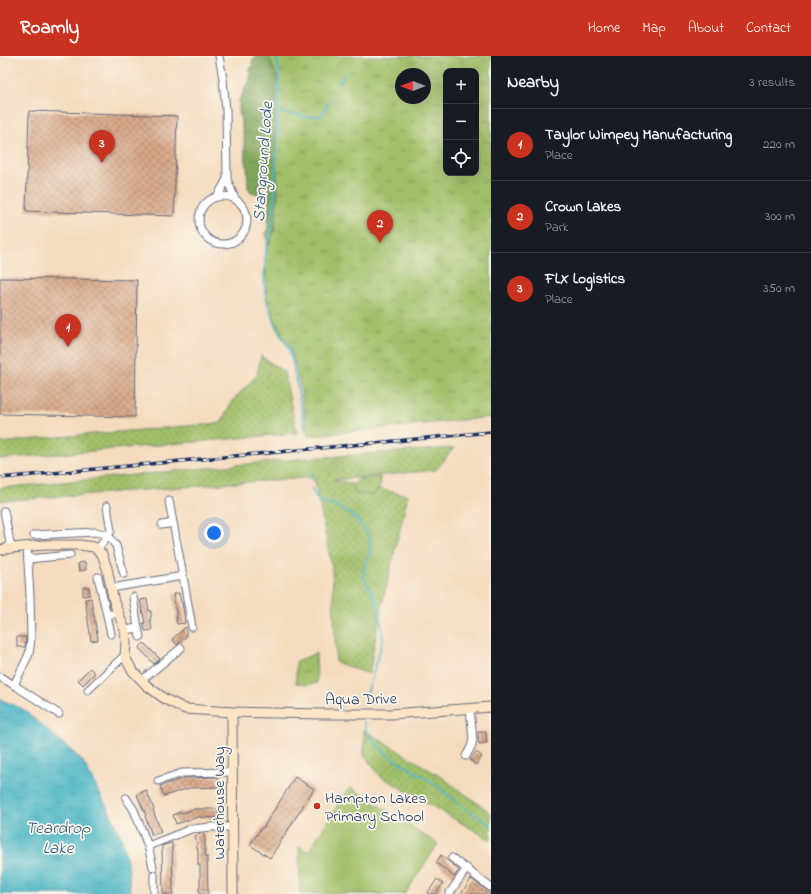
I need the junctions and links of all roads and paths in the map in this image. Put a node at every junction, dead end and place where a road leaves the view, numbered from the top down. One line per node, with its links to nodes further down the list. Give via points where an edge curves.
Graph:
1 (219, 56): 2 (street, via 226,110)
2 (227, 179): 3 (street); 4 (street)
3 (217, 197): 4 (street); 4 (street, via 206,202 200,213 199,225 204,236 214,243 226,245 238,240 245,231 248,219 244,207)
4 (235, 199)
5 (169, 501): 8 (street)
6 (107, 506): 11 (street, via 111,531)
7 (4, 511): 13 (street)
8 (173, 523): 9 (street); 19 (street)
9 (162, 525)
10 (34, 535): 11 (street, via 96,532)
11 (108, 535): 15 (street); 18 (street, via 116,546)
12 (27, 547): 13 (street); 15 (street, via 79,545); 17 (street)
13 (11, 548): 14 (street)
14 (0, 550)
15 (97, 550): 21 (street, via 102,554)
16 (70, 555): 17 (street)
17 (28, 559): 34 (street, via 31,639 29,654)
18 (124, 574)
19 (183, 576): 21 (street); 26 (street)
20 (98, 577): 24 (street)
21 (111, 588): 23 (street)
22 (133, 597): 25 (street)
23 (118, 613): 24 (street); 27 (street)
24 (107, 615): 28 (street)
25 (138, 628): 27 (street); 29 (street)
26 (192, 628)
27 (125, 630): 31 (street)
28 (111, 634)
29 (140, 637)
30 (181, 648): 33 (street)
31 (125, 655): 33 (street, Aqua Drive, via 132,670); 35 (street)
32 (0, 677): 34 (street)
33 (142, 680): 38 (street, Aqua Drive, via 165,699 185,709)
34 (14, 684): 39 (street)
35 (88, 690)
36 (491, 707): 37 (street, Aqua Drive)
37 (470, 708): 38 (street, Aqua Drive, via 390,714); 40 (street, via 473,740)
38 (232, 712): 41 (street, Waterhouse Way)
39 (59, 714)
40 (466, 756)
41 (232, 772): 42 (street, via 182,773); 44 (street, Waterhouse Way)
42 (158, 781)
43 (126, 798): 45 (street, via 134,810)
44 (233, 827): 45 (street, via 191,829); 50 (street, Waterhouse Way)
45 (148, 846): 49 (street)
46 (452, 858): 47 (street)
47 (467, 868): 48 (street); 51 (street)
48 (490, 887)
49 (154, 894)
50 (233, 894)
51 (449, 894)

